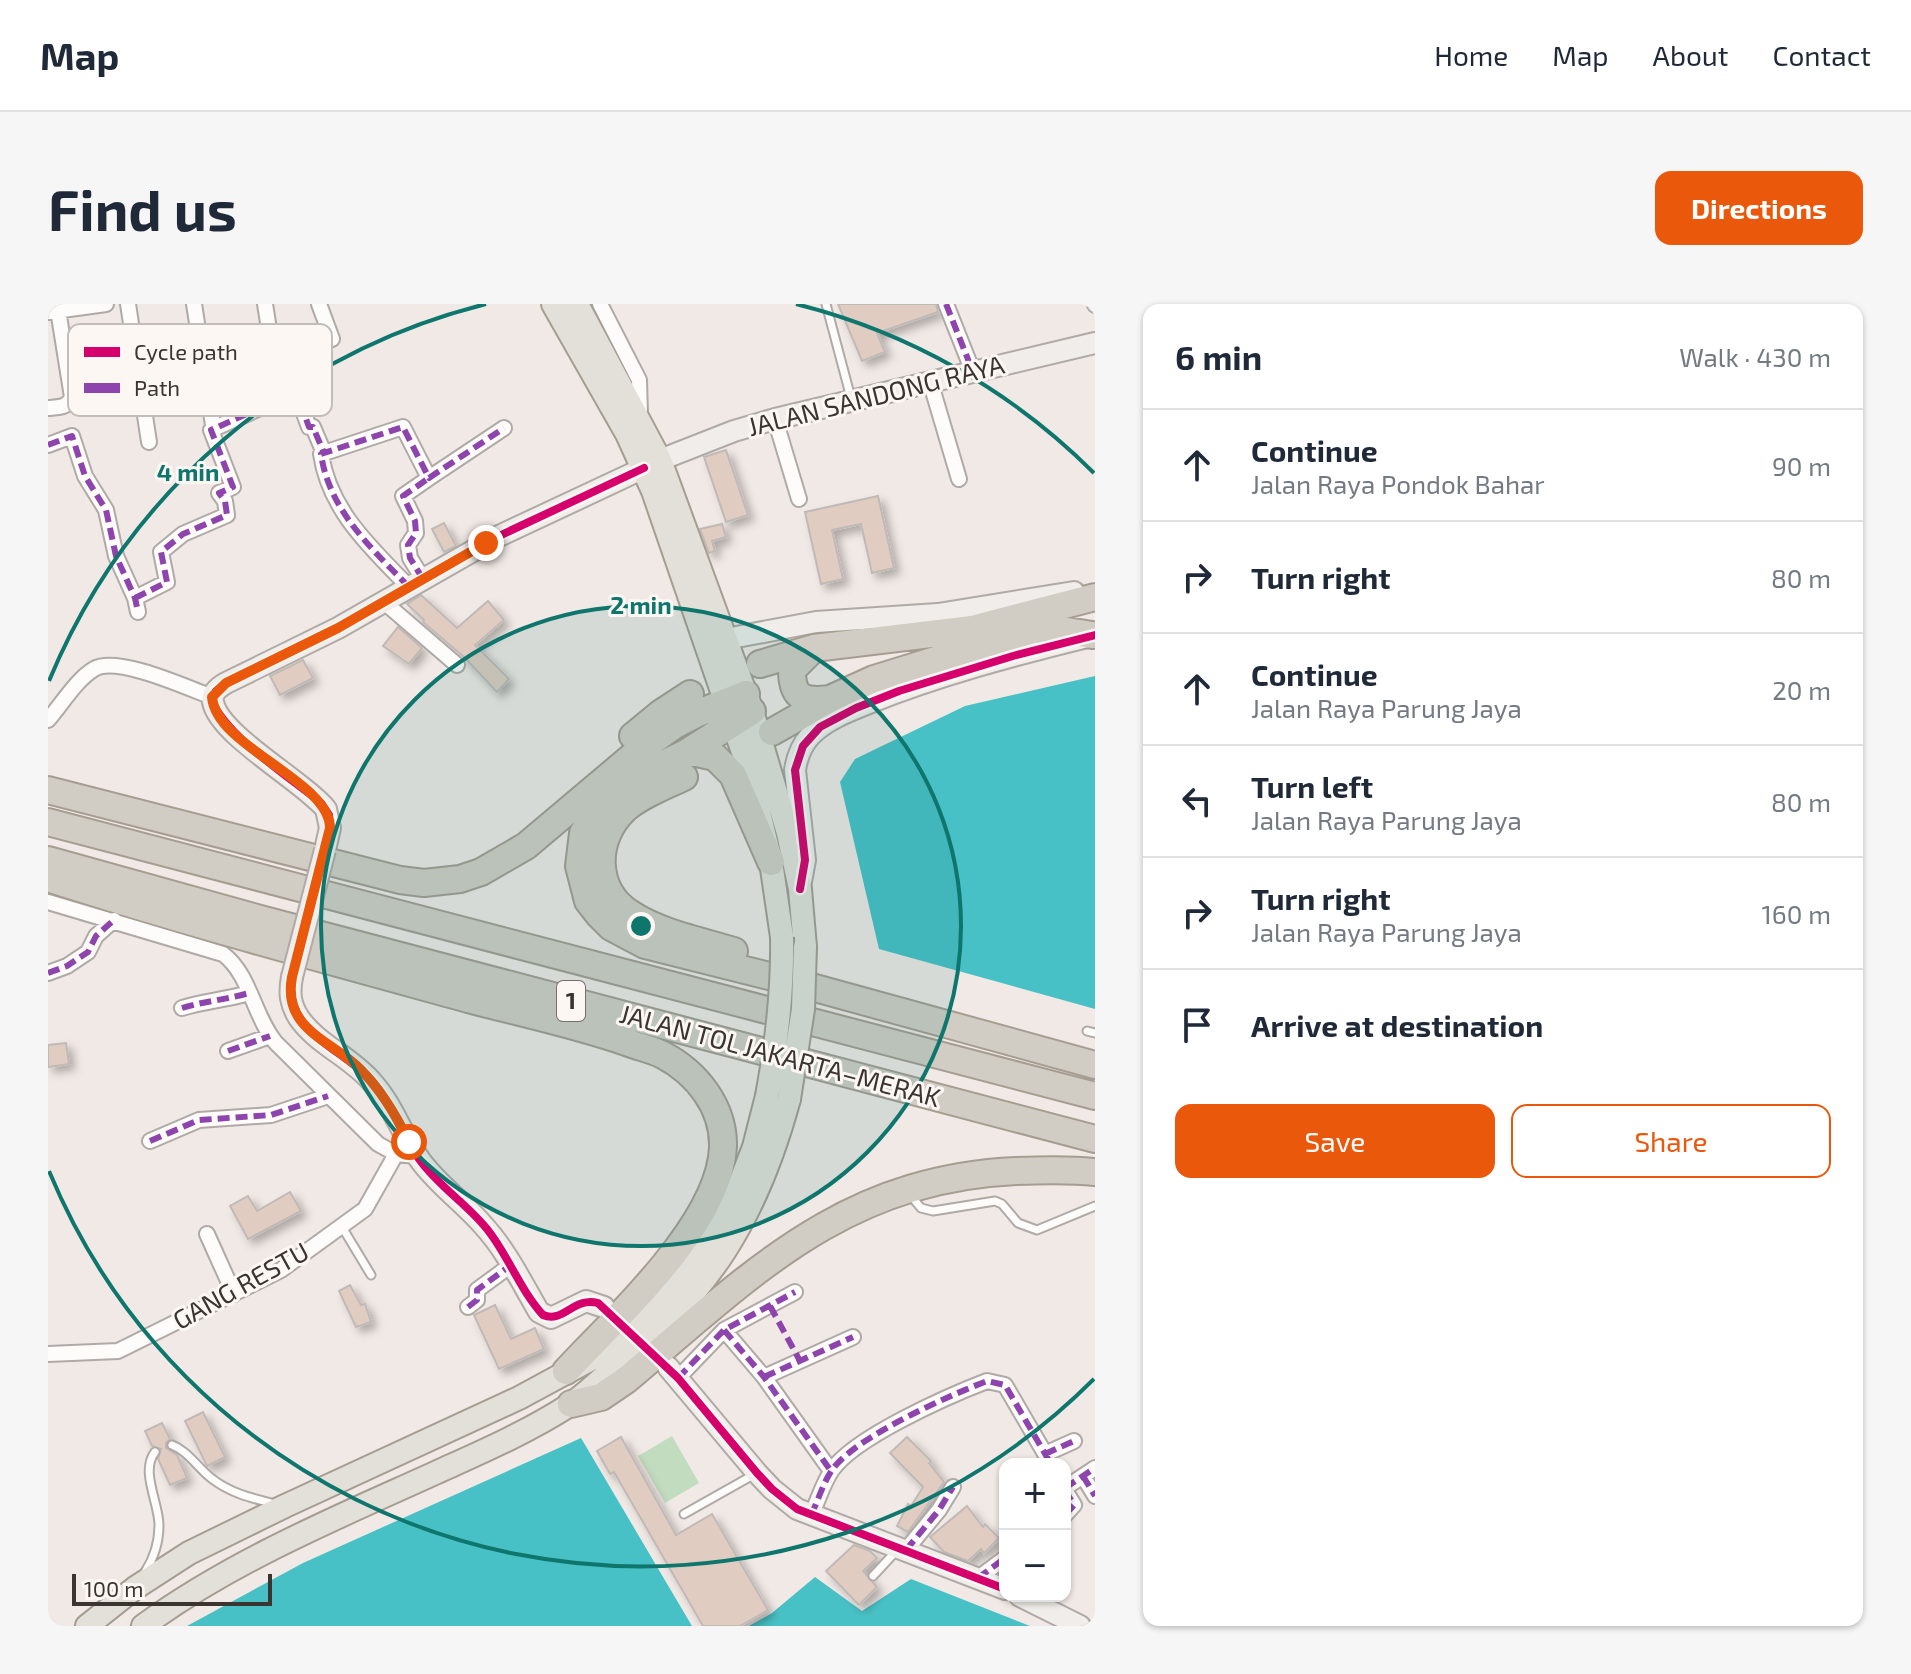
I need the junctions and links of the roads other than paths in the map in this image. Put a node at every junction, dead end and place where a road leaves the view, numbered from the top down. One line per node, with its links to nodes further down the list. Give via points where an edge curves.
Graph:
1 (106, 304): 11 (street)
2 (128, 304): 12 (street)
3 (194, 304): 13 (street)
4 (265, 304): 14 (street)
5 (319, 304): 15 (street)
6 (553, 304): 34 (main road)
7 (577, 304): 27 (main road)
8 (600, 304): 27 (street, via 639,380)
9 (826, 304): 20 (lane)
10 (946, 304): 17 (street)
11 (53, 311): 18 (street)
12 (131, 324)
13 (197, 324)
14 (268, 324)
15 (326, 324)
16 (1095, 343): 17 (street, JALAN SANDONG RAYA)
17 (973, 372): 19 (street, JALAN SANDONG RAYA)
18 (68, 379)
19 (930, 381): 20 (street, JALAN SANDONG RAYA); 36 (street)
20 (852, 400): 28 (street, JALAN SANDONG RAYA)
21 (68, 404): 22 (street)
22 (48, 408)
23 (145, 416): 31 (street)
24 (212, 416): 29 (street)
25 (242, 416): 32 (street, via 211,430 233,487 219,493 227,515 183,534 161,552 167,582 136,605 116,556 106,510 85,476 72,436)
26 (305, 416): 33 (street)
27 (640, 419): 34 (main road)
28 (775, 419): 34 (street, JALAN SANDONG RAYA); 37 (street)
29 (213, 425)
30 (504, 428): 35 (street)
31 (149, 442)
32 (48, 445)
33 (324, 453): 35 (street, via 403,427); 38 (street, via 324,476 350,525)
34 (652, 464): 38 (street, JALAN SANDONG RAYA, via 499,536); 43 (main road); 50 (main road)
35 (429, 478): 38 (street, via 403,496 415,521 416,533 408,545)
36 (959, 479)
37 (799, 499)
38 (416, 583): 41 (street, JALAN SANDONG RAYA)
39 (1095, 588): 43 (street, via 938,614 816,622)
40 (1095, 597): 44 (highway, via 960,632)
41 (384, 602): 46 (street); 48 (street, JALAN SANDONG RAYA, via 226,683)
42 (1094, 635): 49 (highway, via 1033,630 884,676); 60 (street, via 899,691 810,736 795,770 805,860)
43 (726, 639): 50 (main road)
44 (814, 648): 45 (highway); 49 (highway, via 792,670 792,685 801,698)
45 (760, 664)
46 (457, 665)
47 (690, 694): 56 (highway, via 516,834)
48 (212, 697): 51 (street, via 105,665 92,670); 76 (street, bridge, via 241,738 326,809 330,828 292,977 291,1002 317,1037 374,1084 398,1119)
49 (830, 699): 52 (highway)
50 (740, 707): 53 (highway); 56 (highway, via 685,719 526,846); 58 (main road); 60 (main road, via 788,833)
51 (48, 720)
52 (772, 732)
53 (685, 765): 58 (highway, via 707,754 728,768); 70 (highway, via 627,808 607,834 602,869 615,902 641,920 938,1022)
54 (48, 790): 56 (highway, via 400,880 460,879)
55 (48, 822): 72 (highway, JALAN TOL JAKARTA–MERAK / 1)
56 (499, 859)
57 (48, 860): 63 (highway, JALAN TOL JAKARTA–MERAK / 1)
58 (771, 862): 73 (main road, bridge, via 782,937)
59 (48, 878): 66 (highway)
60 (800, 889): 73 (main road, bridge, via 805,947 798,1053)
61 (48, 902): 62 (street)
62 (114, 920): 64 (street, via 88,952); 65 (street, via 223,954)
63 (264, 920): 66 (highway); 74 (highway, JALAN TOL JAKARTA–MERAK / 1)
64 (48, 973)
65 (249, 993): 67 (street); 68 (street)
66 (476, 1001): 91 (highway, via 593,1030 663,1055 699,1083 715,1106 722,1133 718,1173 697,1219 650,1280)
67 (182, 1008)
68 (270, 1036): 69 (street); 71 (street)
69 (228, 1051)
70 (1095, 1065)
71 (328, 1096): 75 (street, via 263,1117 199,1120); 76 (street, via 378,1144)
72 (1095, 1096)
73 (778, 1098): 91 (main road, via 735,1196 704,1246 623,1337); 94 (main road, via 774,1153 717,1265 652,1337)
74 (1095, 1139)
75 (150, 1141)
76 (407, 1155): 80 (street, GANG RESTU, via 365,1209); 82 (street, via 485,1226)
77 (1095, 1172): 78 (highway, via 973,1173)
78 (906, 1190): 79 (lane, via 921,1208 933,1211 995,1201 1018,1223 1037,1230); 94 (highway, via 809,1233 626,1380 601,1397)
79 (1095, 1206)
80 (342, 1227): 83 (lane); 85 (street, GANG RESTU, via 281,1270)
81 (207, 1234): 85 (street)
82 (511, 1265): 86 (street, via 477,1290 477,1300); 87 (street, via 547,1318 586,1301)
83 (371, 1275)
84 (795, 1292): 88 (street)
85 (234, 1294): 90 (street, GANG RESTU, via 118,1351)
86 (468, 1307)
87 (604, 1307)
88 (724, 1330): 92 (street); 93 (street)
89 (853, 1337): 93 (street)
90 (48, 1354)
91 (566, 1371): 106 (main road, via 480,1418)
92 (673, 1372): 102 (street)
93 (764, 1377): 100 (street)
94 (571, 1404): 117 (main road, via 495,1446 268,1550)
95 (1074, 1441): 99 (street)
96 (172, 1445): 106 (lane, via 229,1490)
97 (155, 1452): 114 (lane, via 149,1466 159,1524 157,1545)
98 (1047, 1458): 100 (street, via 1005,1385 987,1381 869,1437)
99 (1049, 1458)
100 (831, 1471): 108 (street)
101 (1089, 1472): 103 (street); 105 (street)
102 (757, 1473): 107 (lane); 108 (street, via 785,1500)
103 (1071, 1485)
104 (953, 1487): 109 (street)
105 (1095, 1496)
106 (285, 1506): 114 (main road, via 189,1553)
107 (684, 1514)
108 (811, 1515): 109 (street)
109 (903, 1549): 111 (lane); 112 (street)
110 (999, 1562): 112 (street)
111 (873, 1576)
112 (978, 1578): 113 (street)
113 (999, 1587)
114 (135, 1588): 116 (main road)
115 (1032, 1602): 118 (street)
116 (87, 1626)
117 (143, 1626)
118 (1080, 1626)

